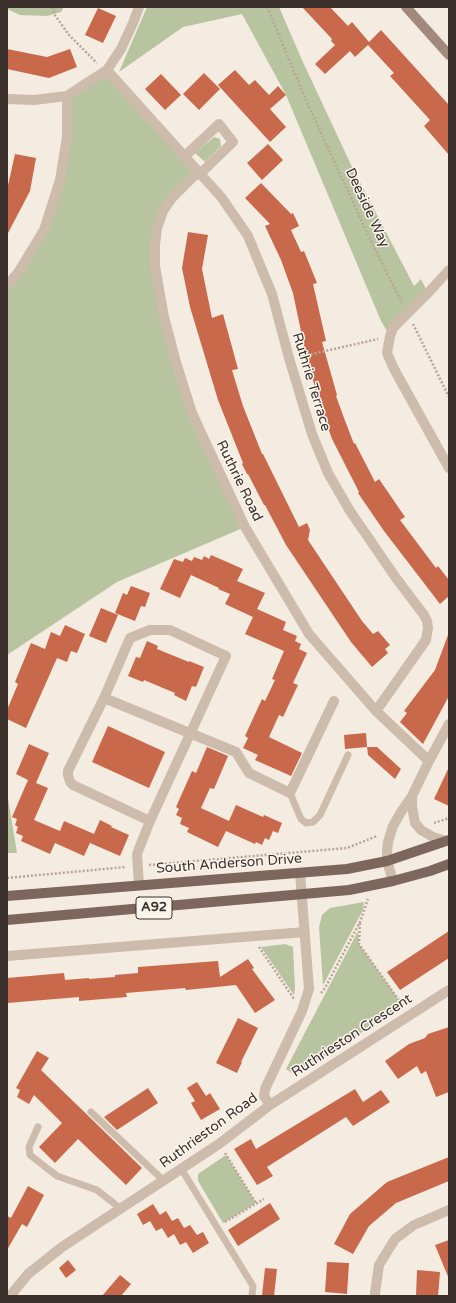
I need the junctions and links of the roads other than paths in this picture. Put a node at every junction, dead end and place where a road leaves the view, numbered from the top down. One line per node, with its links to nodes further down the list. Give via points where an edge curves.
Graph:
1 (139, 7): 4 (street, via 121,49)
2 (406, 7): 3 (street)
3 (449, 55)
4 (106, 70): 5 (street); 7 (street, Ruthrie Terrace)
5 (67, 96): 6 (street, via 34,100); 10 (street, via 67,137 60,180 44,230)
6 (7, 99)
7 (185, 156): 8 (street, Ruthrie Terrace); 8 (street, Ruthrie Road, via 219,124 233,142)
8 (199, 173): 14 (street, Ruthrie Road, via 172,198 163,211 155,245 155,266 164,317 192,413 245,527 309,634); 14 (street, Ruthrie Terrace, via 222,198 248,236 272,294 312,434 328,473 350,511 426,621 426,640)
9 (447, 275): 11 (street, bridge, via 393,328 386,353)
10 (7, 286)
11 (449, 468)
12 (104, 698): 16 (street); 16 (street, via 130,638 150,630 170,630 226,656); 21 (street, via 68,771 70,782 73,786)
13 (334, 701): 19 (street)
14 (376, 711): 18 (street, Ruthrie Road)
15 (449, 724): 18 (street)
16 (190, 734): 19 (street, via 236,752 249,773); 21 (street)
17 (348, 755): 19 (lane, via 320,815 314,822 306,823 301,819)
18 (429, 760): 20 (street)
19 (290, 793)
20 (412, 796): 22 (street, via 415,823 433,837); 23 (street, via 392,831 388,842)
21 (150, 820): 27 (street, via 137,854)
22 (448, 841): 23 (main road, South Anderson Drive / A92)
23 (388, 861): 25 (main road, South Anderson Drive / A92, via 347,869); 26 (street)
24 (449, 864): 26 (main road, A92)
25 (300, 873): 27 (main road, South Anderson Drive / A92); 28 (street, Ruthrieston Road)
26 (393, 881): 28 (main road, A92, via 349,890)
27 (139, 885): 29 (main road, South Anderson Drive / A92)
28 (301, 894): 30 (main road, A92); 31 (street, Ruthrieston Road)
29 (7, 896)
30 (7, 920)
31 (305, 932): 32 (street); 34 (street, Ruthrieston Road, via 309,989 302,1011 265,1089 264,1096)
32 (7, 956)
33 (449, 990): 34 (street, Ruthrieston Crescent)
34 (270, 1105): 37 (street, Ruthrieston Road)
35 (91, 1112): 38 (lane)
36 (38, 1127): 39 (lane, via 29,1147 30,1155 57,1176 97,1190)
37 (182, 1170): 38 (street, Ruthrieston Road); 42 (lane, via 253,1286)
38 (164, 1181): 39 (street, Ruthrieston Road)
39 (121, 1209): 41 (street, Ruthrieston Road, via 62,1247 28,1274)
40 (449, 1210): 43 (street, via 414,1225 395,1239 379,1265)
41 (10, 1296)
42 (252, 1296)
43 (375, 1296)

